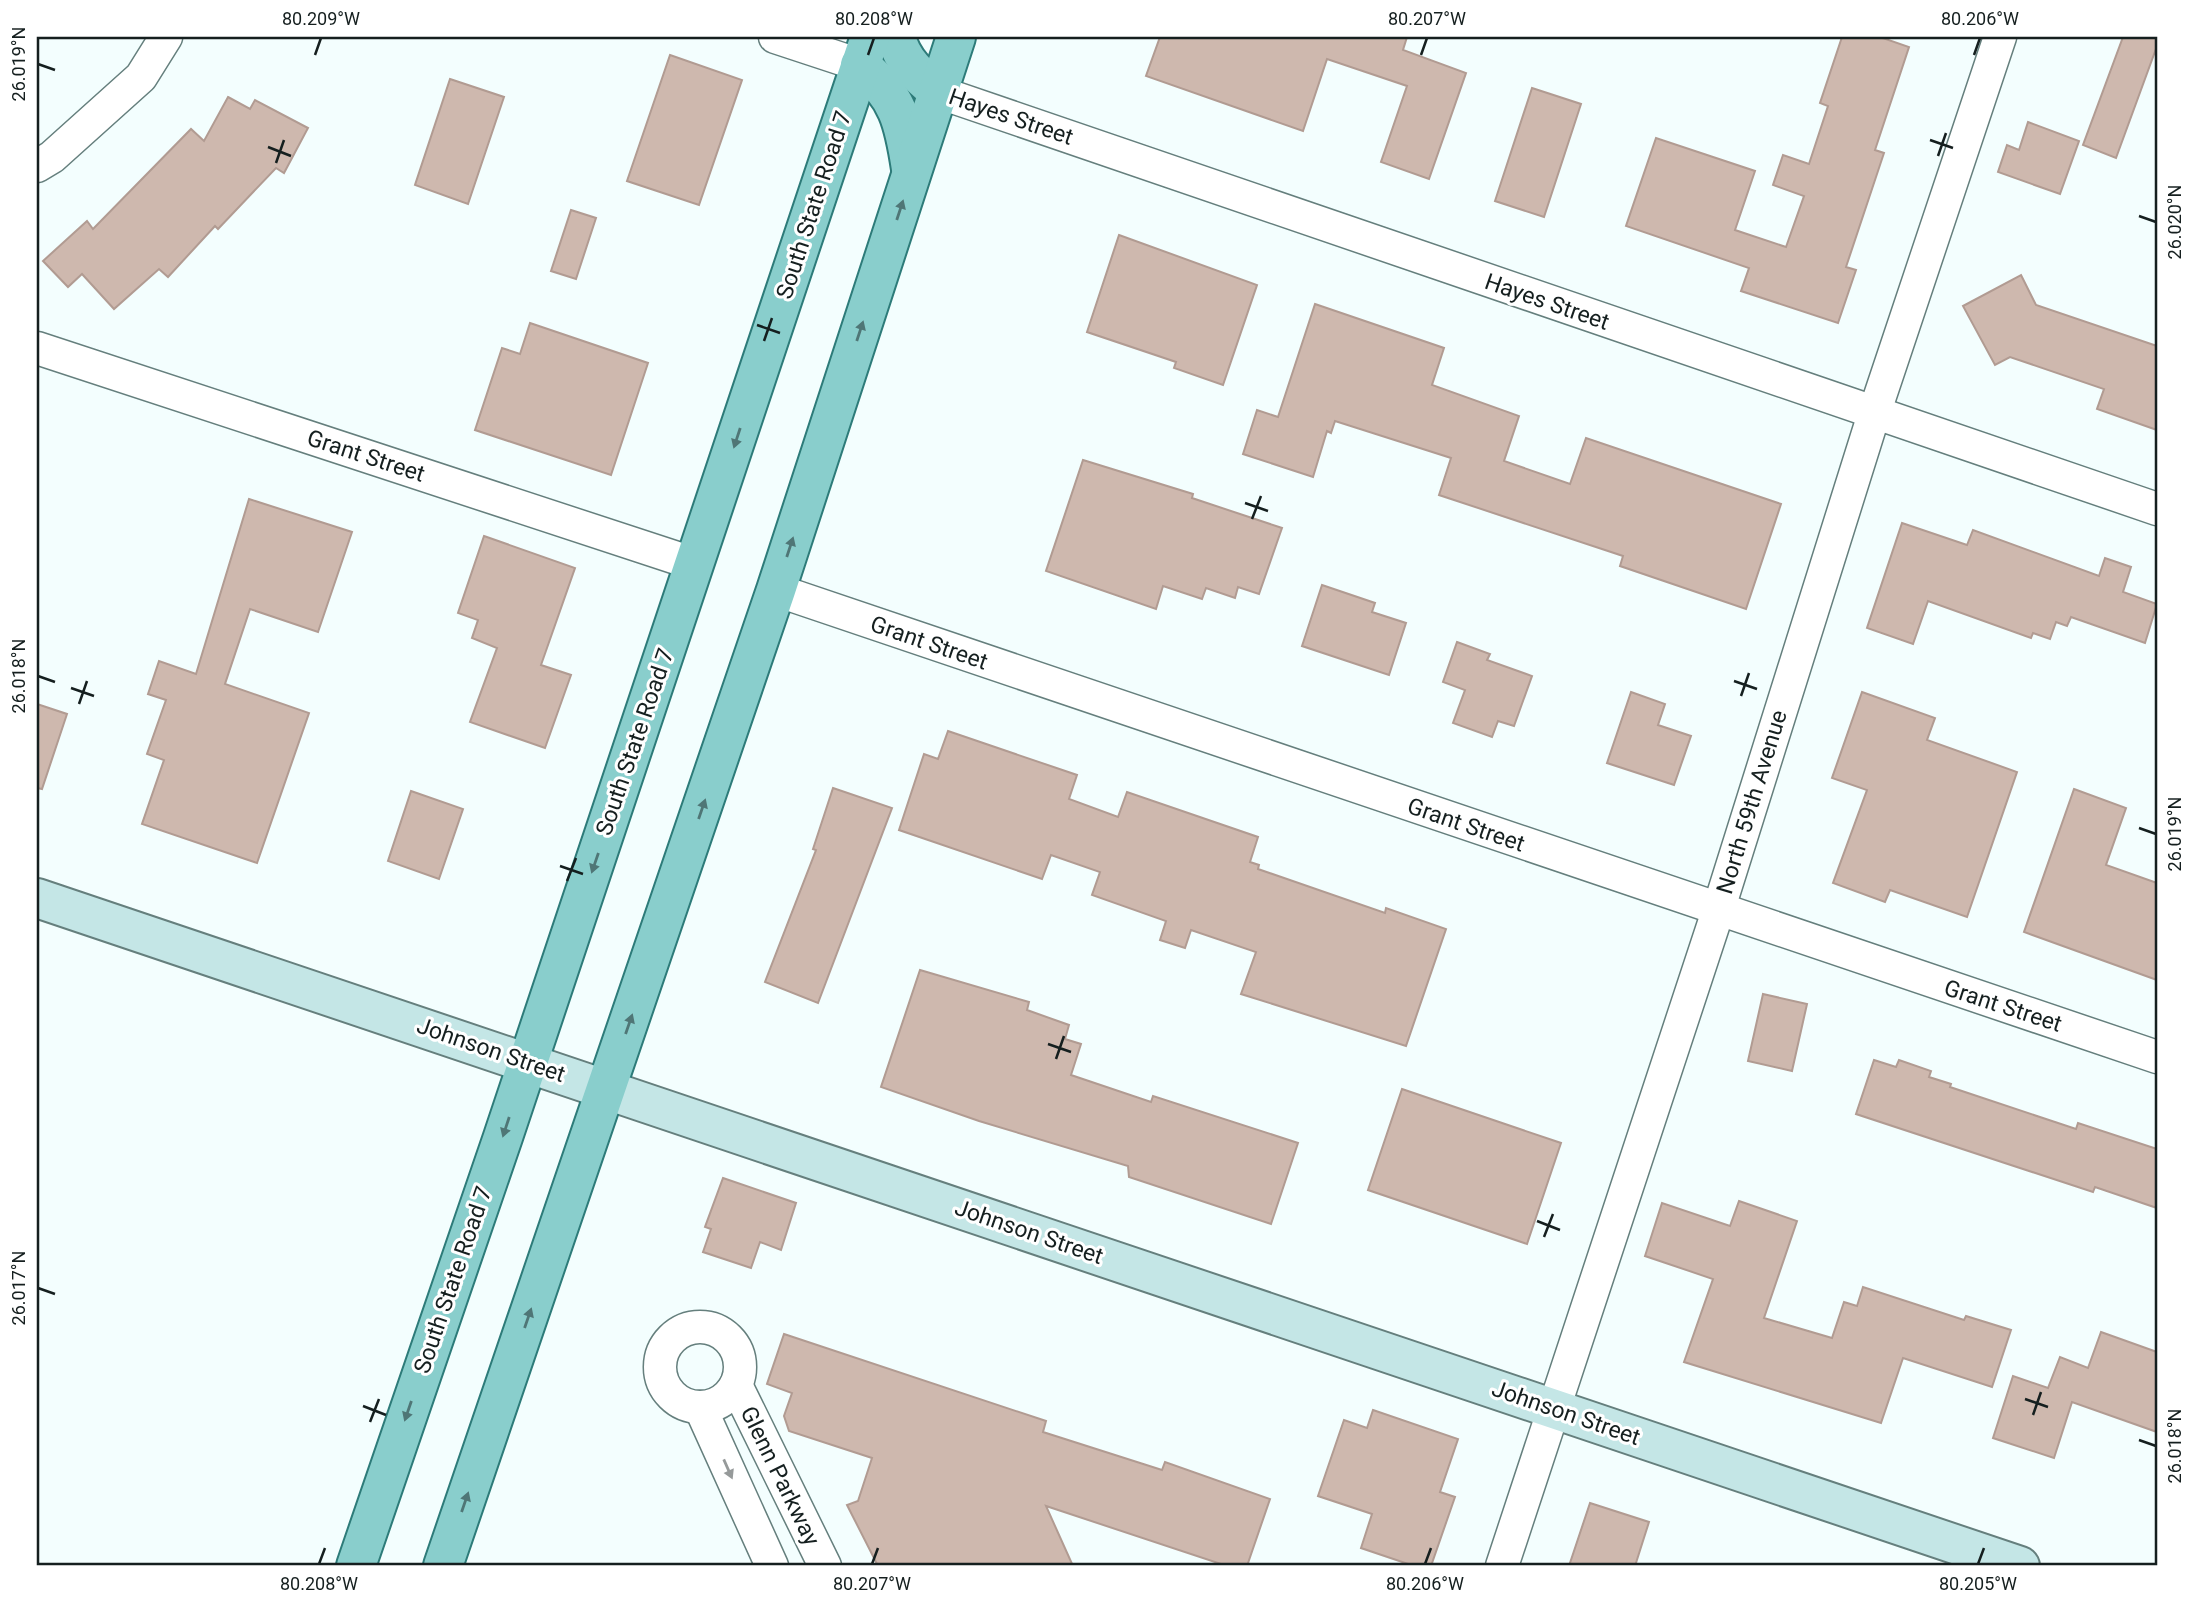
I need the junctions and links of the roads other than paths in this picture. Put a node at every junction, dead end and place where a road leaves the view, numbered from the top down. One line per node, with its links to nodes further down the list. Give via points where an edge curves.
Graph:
1 (166, 37): 8 (street, via 141,76)
2 (775, 37): 6 (street)
3 (896, 37): 7 (main road, via 899,50 917,74)
4 (956, 37): 7 (main road)
5 (2000, 37): 11 (street, North 59th Avenue)
6 (865, 51): 9 (main road, via 897,107); 13 (main road, South State Road 7, one-way to 13)
7 (938, 92): 9 (main road); 11 (street, Hayes Street)
8 (37, 166)
9 (912, 175): 14 (main road, one-way to 9)
10 (37, 348): 13 (street, Grant Street)
11 (1874, 414): 12 (street, Hayes Street); 16 (street, North 59th Avenue)
12 (2157, 509)
13 (695, 564): 18 (main road, South State Road 7, one-way to 18)
14 (775, 590): 16 (street, Grant Street); 19 (main road, one-way to 14)
15 (37, 898): 18 (street, Johnson Street)
16 (1718, 911): 17 (street, Grant Street); 22 (street, North 59th Avenue)
17 (2157, 1057)
18 (527, 1062): 19 (street, Johnson Street); 23 (main road, South State Road 7, one-way to 23)
19 (607, 1089): 22 (street, Johnson Street); 24 (main road, one-way to 19)
20 (736, 1385): 21 (street, Glenn Parkway, via 722,1401); 21 (street, Glenn Parkway, via 740,1359 727,1337 703,1327 678,1333 663,1354 662,1379 677,1399); 26 (street, Glenn Parkway)
21 (700, 1407): 25 (street, Glenn Parkway, one-way to 25)
22 (1554, 1409): 27 (street, North 59th Avenue); 28 (street, Johnson Street)
23 (356, 1566)
24 (443, 1566)
25 (772, 1566)
26 (825, 1566)
27 (1502, 1566)
28 (2020, 1566)

